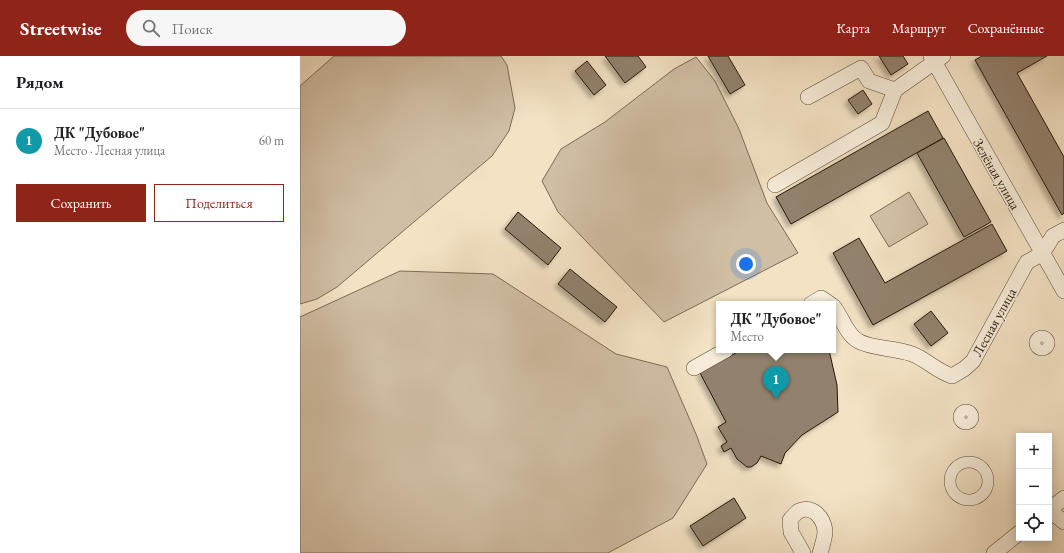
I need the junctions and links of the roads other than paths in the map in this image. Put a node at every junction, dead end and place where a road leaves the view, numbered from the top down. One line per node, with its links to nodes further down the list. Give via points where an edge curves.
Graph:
1 (936, 58): 2 (street); 6 (street, Зелёная улица)
2 (894, 90): 3 (street, via 869,81 861,68); 4 (street, via 882,123)
3 (808, 97)
4 (775, 185)
5 (1064, 230): 6 (street, Лесная улица, via 1053,236)
6 (1042, 254): 7 (street, Зелёная улица); 10 (street, Лесная улица, via 1027,262 973,361 952,376 912,354 858,341 846,329)
7 (1064, 291)
8 (816, 301): 9 (street, via 821,298)
9 (826, 301)
10 (836, 311)
11 (721, 353): 12 (street)
12 (694, 368)
13 (1064, 498): 14 (street)
14 (1052, 508)
15 (1052, 512): 16 (street)
16 (1064, 522)
17 (1016, 535): 20 (street)
18 (803, 553): 19 (street, via 791,532 790,520 799,511 808,509 817,514 823,522 825,532)
19 (820, 553)
20 (994, 553)

